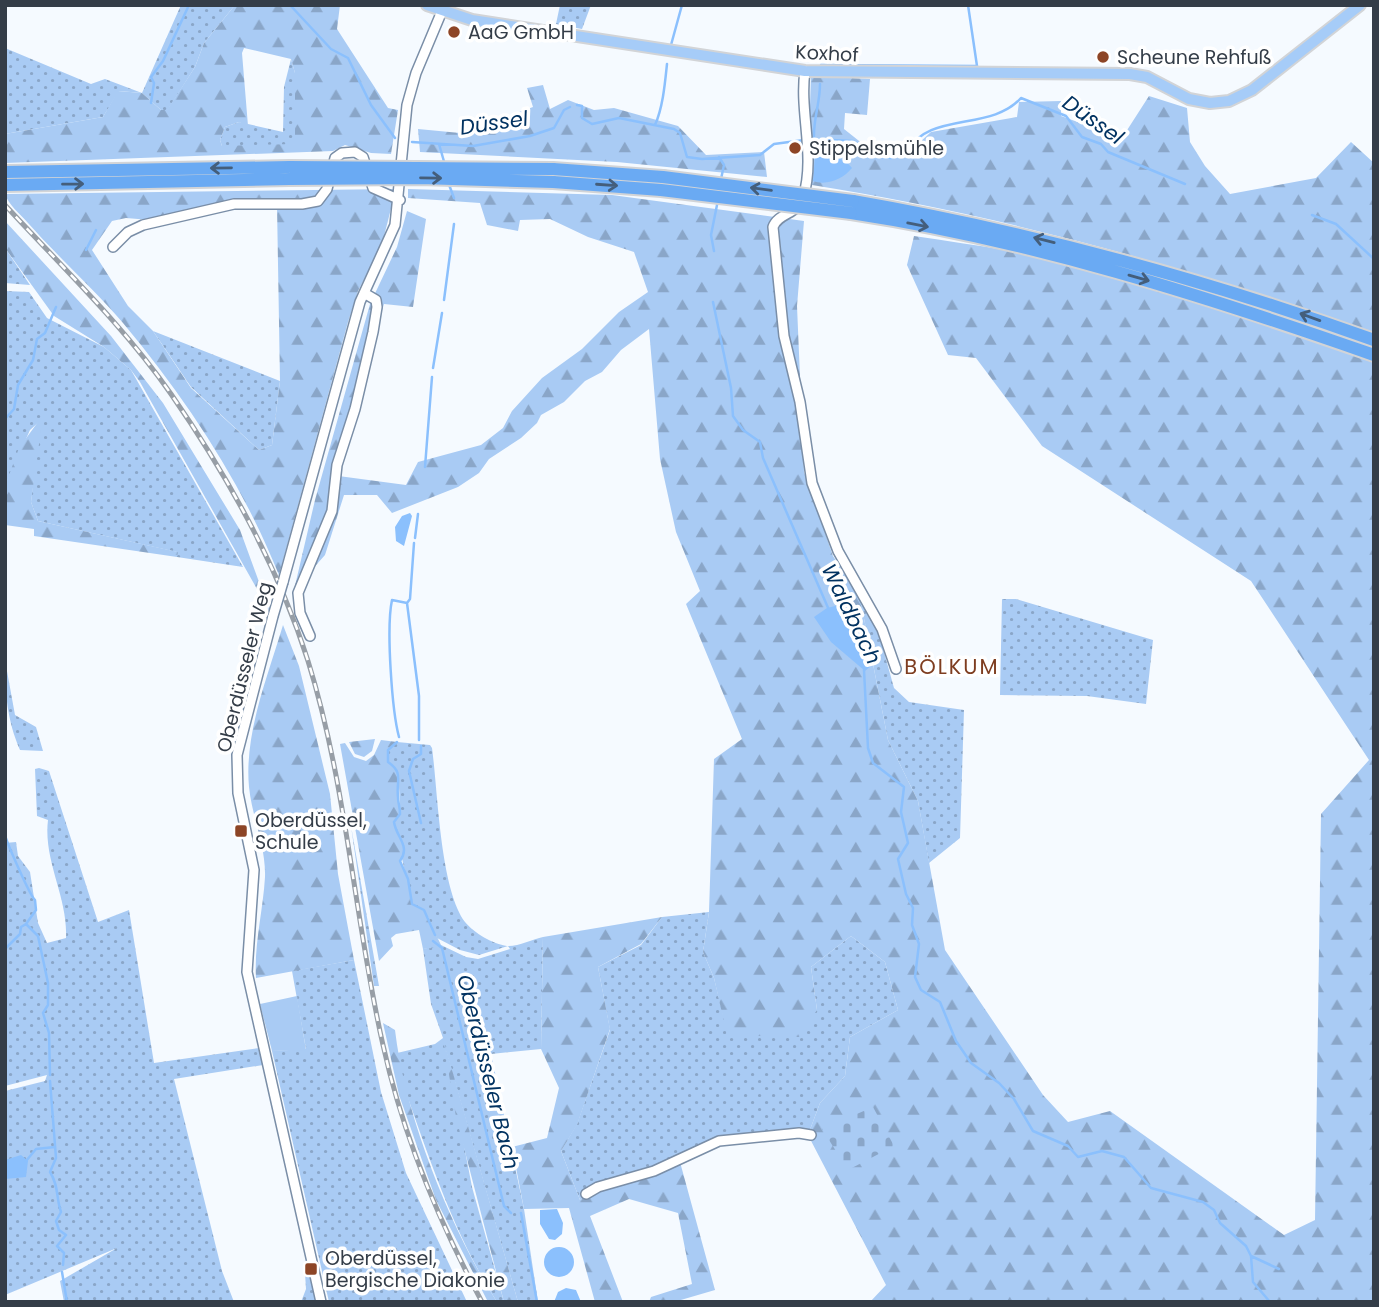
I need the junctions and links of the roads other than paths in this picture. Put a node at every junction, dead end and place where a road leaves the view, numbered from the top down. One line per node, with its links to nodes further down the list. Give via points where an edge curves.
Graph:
1 (427, 5): 3 (main road, Koxhof)
2 (1360, 5): 4 (main road, Koxhof, via 1252,90 1224,102 1195,101 1147,77 1130,74)
3 (442, 11): 4 (main road, Koxhof, via 472,20); 8 (street, Oberdüsseler Weg, via 407,105)
4 (805, 71): 15 (street, via 807,148 802,201 773,224 785,336 815,492 838,551 882,629)
5 (5, 172): 6 (highway, one-way to 5)
6 (289, 173): 7 (highway, one-way to 6); 9 (highway, bridge, via 420,178 553,176)
7 (5, 185)
8 (400, 200): 10 (street, via 373,188 359,154 342,153 335,158 327,189 318,201 234,204 143,225); 11 (street, Oberdüsseler Weg, via 386,251)
9 (852, 207): 12 (highway, one-way to 9, via 1268,302 1087,250 949,218); 13 (highway, one-way to 13, via 1082,261)
10 (113, 247)
11 (365, 293): 14 (street, Oberdüsseler Weg, via 376,300 373,332 337,465 332,511 298,597); 18 (street, Oberdüsseler Weg, bridge, via 273,616 237,762 238,793 254,866 247,972)
12 (1374, 340)
13 (1374, 355)
14 (310, 636)
15 (896, 669)
16 (811, 1135): 17 (street, via 719,1141 654,1171)
17 (586, 1194)
18 (321, 1302)

